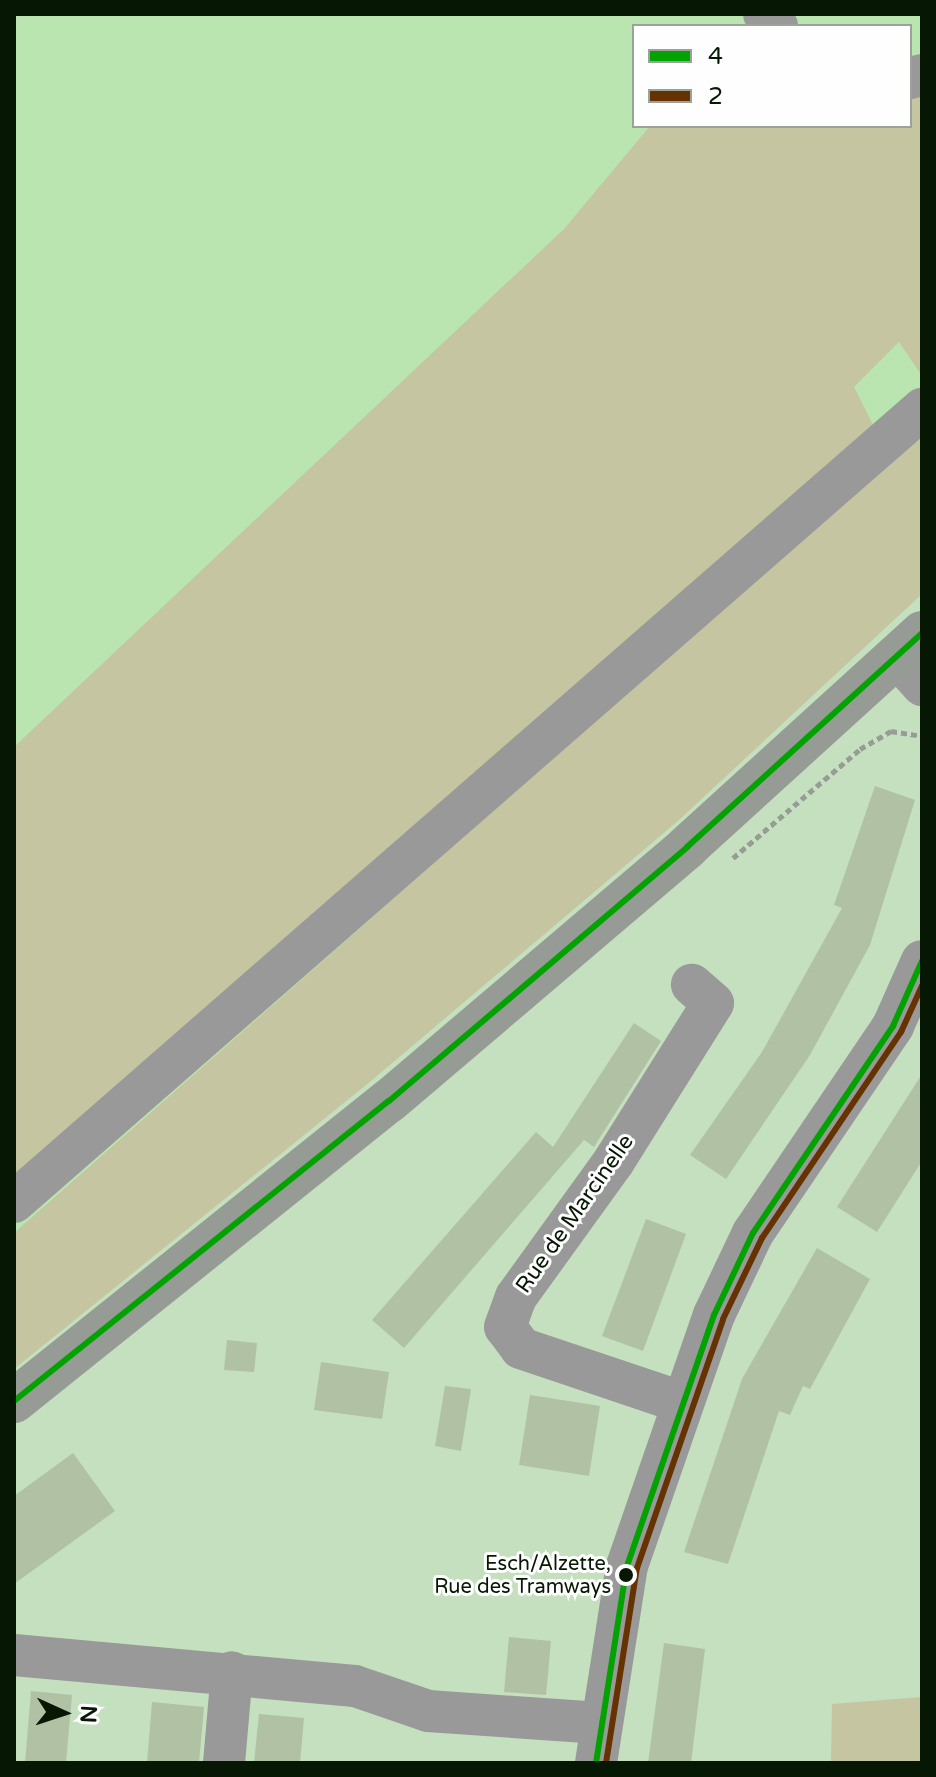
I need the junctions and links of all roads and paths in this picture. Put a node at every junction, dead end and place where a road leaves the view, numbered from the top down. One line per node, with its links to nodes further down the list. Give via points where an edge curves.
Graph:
1 (922, 409): 7 (street)
2 (914, 658): 8 (main road, via 389,1101)
3 (922, 736): 4 (path, via 891,731 860,749)
4 (723, 867)
5 (922, 961): 9 (street, via 893,1026 753,1233)
6 (692, 985): 9 (street, Rue de Marcinelle, via 713,1003 614,1161 516,1297 505,1327 521,1348)
7 (14, 1202)
8 (14, 1401)
9 (681, 1402): 12 (street, via 627,1566)
10 (14, 1655): 11 (street)
11 (232, 1672): 12 (street, via 355,1686 428,1711); 13 (street)
12 (598, 1743)
13 (224, 1763)

